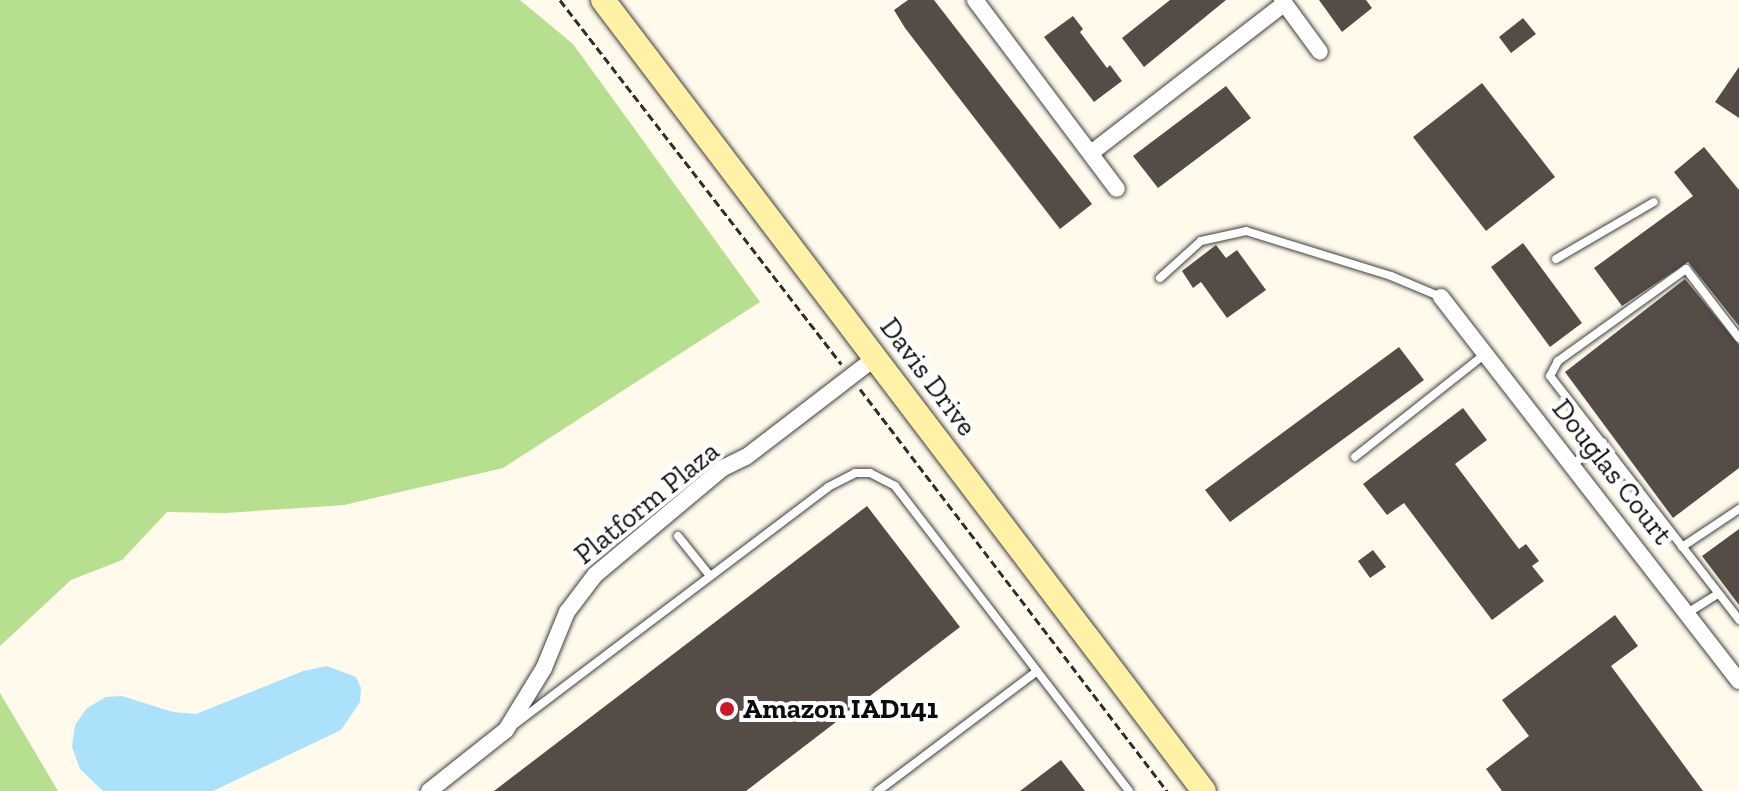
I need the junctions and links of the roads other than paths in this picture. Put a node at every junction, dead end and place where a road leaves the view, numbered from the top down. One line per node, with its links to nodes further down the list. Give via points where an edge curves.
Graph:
1 (603, 0): 13 (street, Davis Drive)
2 (975, 0): 5 (street)
3 (1283, 2): 4 (street); 5 (street)
4 (1320, 52)
5 (1091, 153): 6 (street)
6 (1117, 189)
7 (1654, 202): 8 (lane)
8 (1556, 259)
9 (1160, 278): 10 (lane, via 1201,241 1246,231)
10 (1441, 297): 12 (street, Douglas Court)
11 (1739, 338): 14 (lane, via 1686,269 1558,361 1550,376)
12 (1486, 353): 15 (lane); 16 (street, Douglas Court)
13 (875, 358): 26 (street, Platform Plaza, via 746,457 723,468 595,575 567,612 544,668); 30 (street, Davis Drive)
14 (1603, 442): 16 (lane); 19 (lane)
15 (1355, 457)
16 (1573, 464): 22 (street, Douglas Court)
17 (1739, 509): 19 (lane)
18 (678, 536): 20 (lane)
19 (1682, 547): 21 (lane)
20 (710, 576): 24 (lane, via 835,482 870,473 895,486); 26 (lane)
21 (1718, 594): 22 (lane); 23 (lane)
22 (1689, 612): 25 (street, Douglas Court)
23 (1739, 620)
24 (1037, 671): 28 (lane); 29 (lane)
25 (1737, 672)
26 (506, 730): 27 (street, Platform Plaza)
27 (429, 791)
28 (878, 791)
29 (1129, 791)
30 (1204, 791)

